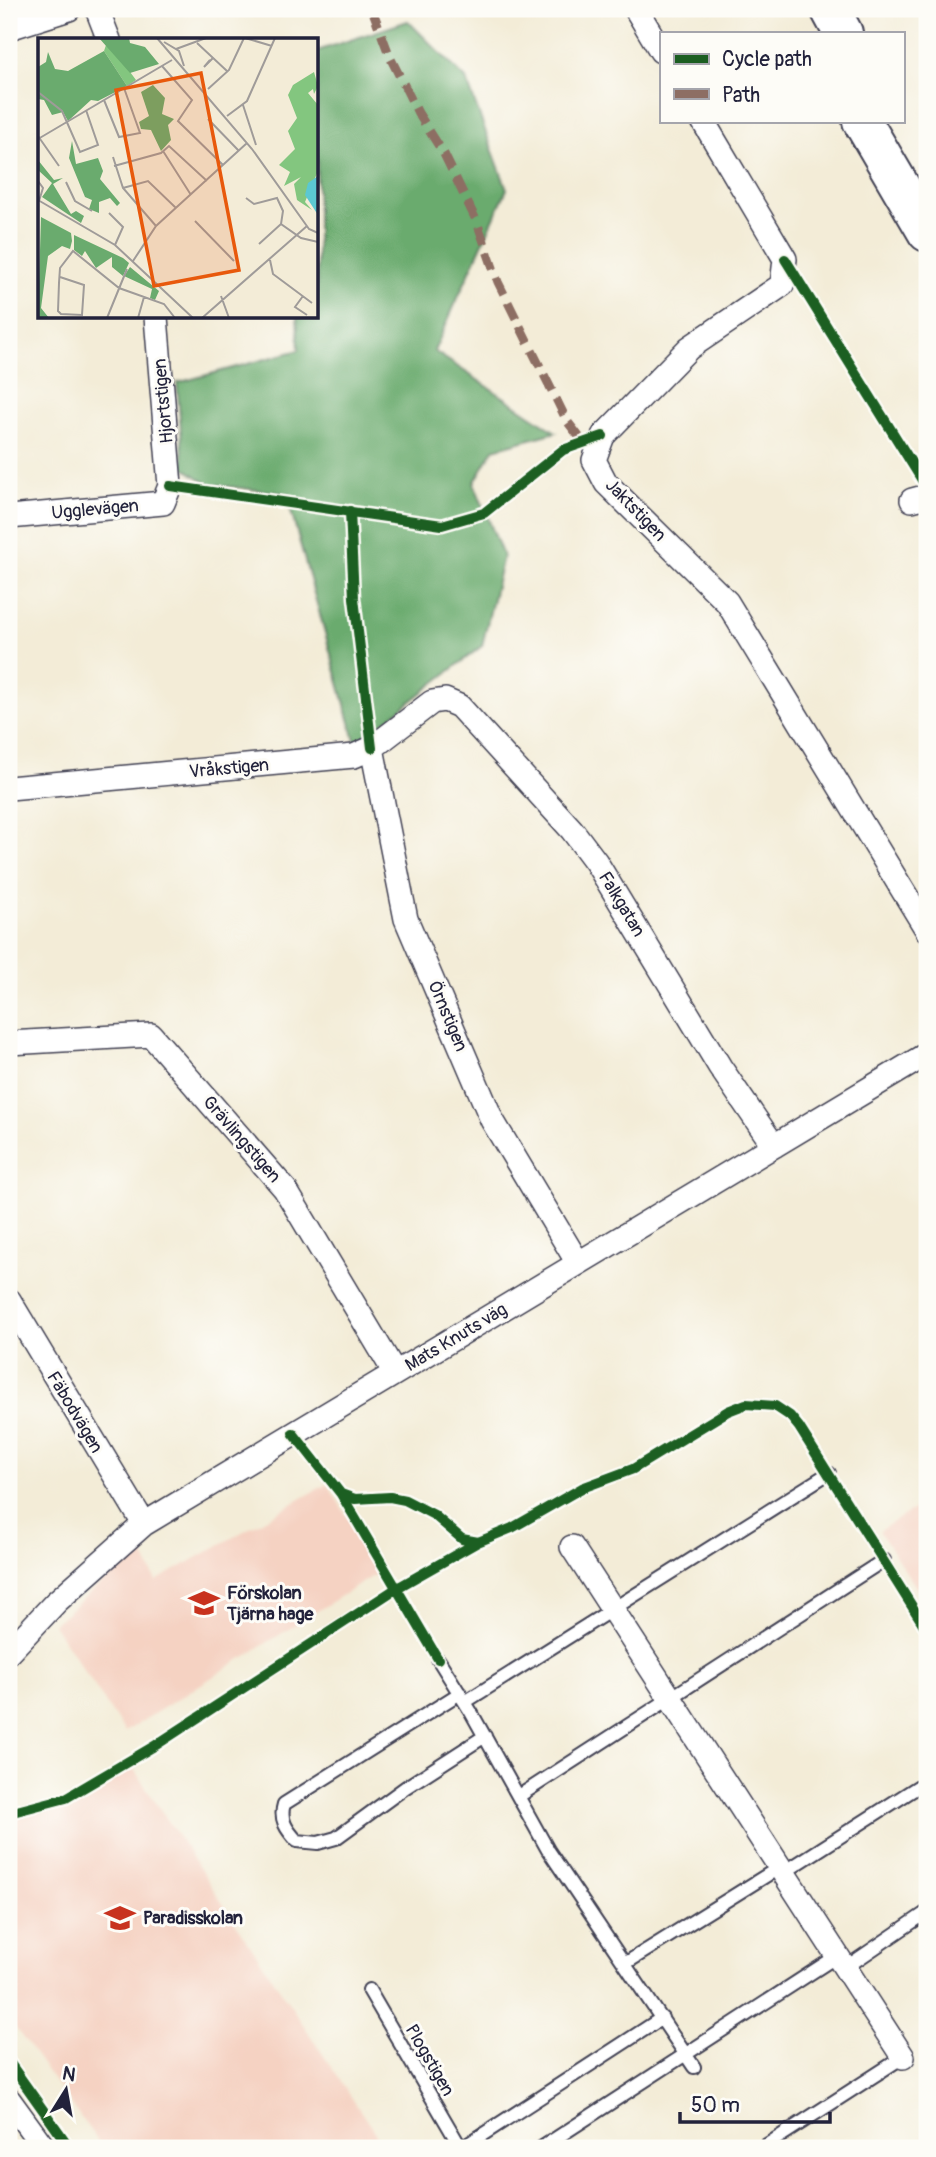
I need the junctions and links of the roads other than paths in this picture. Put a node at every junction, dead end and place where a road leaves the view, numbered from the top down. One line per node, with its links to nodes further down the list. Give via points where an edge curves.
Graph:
1 (69, 9): 6 (street)
2 (97, 9): 9 (street)
3 (636, 9): 10 (street)
4 (801, 9): 7 (highway)
5 (830, 9): 8 (highway)
6 (9, 28)
7 (813, 32)
8 (842, 32)
9 (108, 38)
10 (660, 49)
11 (704, 122): 22 (street, Jaktstigen, via 785,259 782,285 689,348 603,436 594,460 606,483 727,602)
12 (863, 122): 15 (highway)
13 (892, 122): 14 (highway)
14 (927, 181)
15 (927, 232)
16 (156, 318): 17 (street, Hjortstigen)
17 (170, 486): 18 (street, Ugglevägen, via 163,503)
18 (9, 517)
19 (432, 702): 20 (street, Vråkstigen); 25 (street, Falkgatan, via 444,700 459,706 572,830)
20 (372, 748): 21 (street, Vråkstigen, via 354,756); 26 (street, Örnstigen, via 406,919 492,1120)
21 (9, 788)
22 (927, 930)
23 (9, 1043): 28 (street, Grävlingstigen, via 151,1035 285,1189)
24 (927, 1054): 25 (street, Mats Knuts väg)
25 (774, 1146): 26 (street, Mats Knuts väg)
26 (578, 1263): 28 (street, Mats Knuts väg)
27 (9, 1300): 30 (street, Fäbodvägen)
28 (395, 1373): 30 (street, Mats Knuts väg)
29 (829, 1473): 33 (lane)
30 (144, 1524): 34 (street, Mats Knuts väg, via 56,1602)
31 (572, 1548): 33 (street)
32 (884, 1560): 37 (lane)
33 (611, 1608): 36 (lane); 37 (street)
34 (9, 1652)
35 (438, 1659): 36 (lane)
36 (463, 1698): 38 (lane); 38 (lane, via 285,1804 281,1814 286,1829 297,1841 318,1843 336,1838)
37 (670, 1698): 40 (lane); 41 (street)
38 (485, 1736): 40 (lane)
39 (927, 1781): 41 (lane)
40 (519, 1796): 44 (lane, via 570,1884)
41 (781, 1870): 43 (street); 44 (lane)
42 (927, 1912): 43 (lane)
43 (841, 1962): 47 (lane); 48 (street)
44 (626, 1963): 46 (lane)
45 (369, 1990): 53 (lane, Plogstigen)
46 (662, 2018): 47 (lane); 53 (lane)
47 (686, 2054): 49 (lane); 54 (lane)
48 (903, 2057): 51 (lane)
49 (694, 2067)
50 (9, 2100): 52 (street)
51 (765, 2147)
52 (44, 2148)
53 (462, 2148)
54 (541, 2148)

